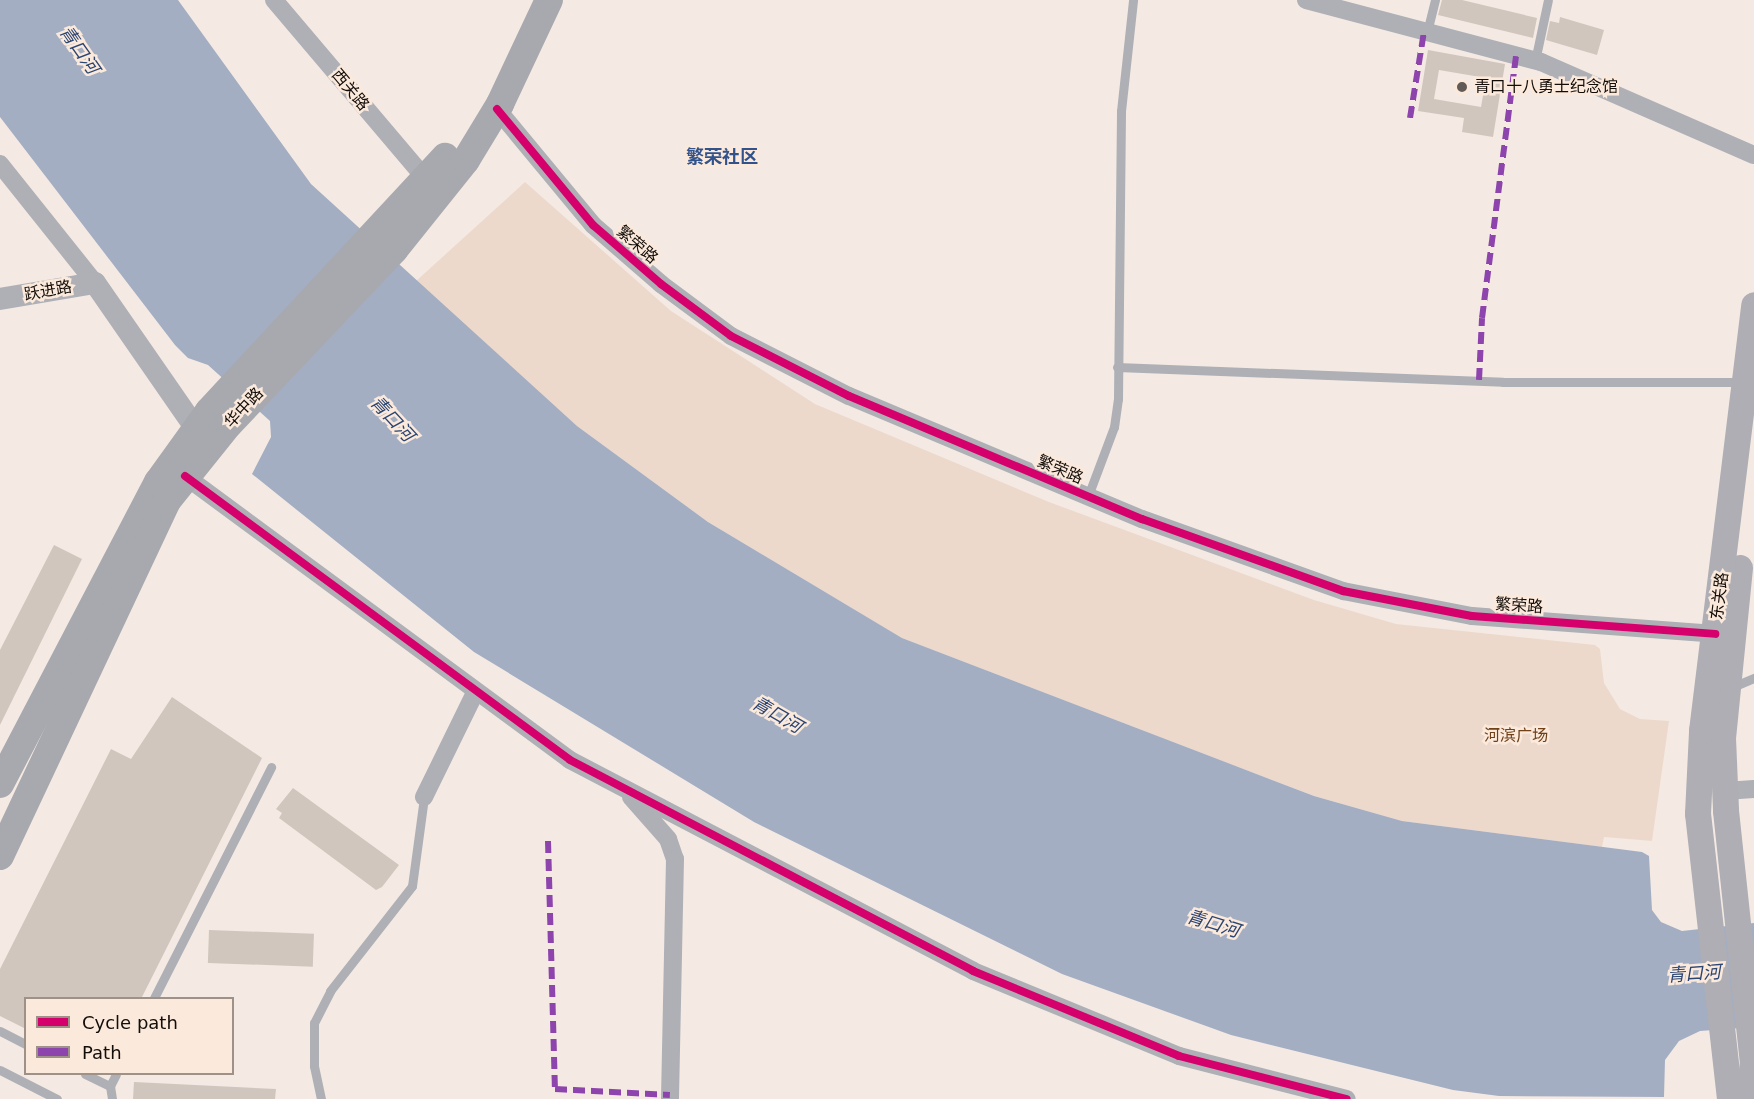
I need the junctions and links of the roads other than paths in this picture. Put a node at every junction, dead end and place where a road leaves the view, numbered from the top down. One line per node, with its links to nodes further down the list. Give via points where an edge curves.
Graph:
1 (274, 0): 13 (street, 西关路)
2 (529, 0): 13 (main road, 华中路, via 484,96 452,150)
3 (549, 0): 10 (main road, 华中路)
4 (1133, 0): 18 (lane, via 1120,111)
5 (1306, 0): 8 (street)
6 (1434, 0): 8 (lane)
7 (1548, 0): 9 (lane)
8 (1427, 33): 9 (street)
9 (1535, 61): 11 (street)
10 (497, 109): 14 (main road, 华中路, via 466,160); 23 (street, 繁荣路, via 593,225 731,336 849,396)
11 (1754, 155)
12 (0, 164): 15 (street)
13 (426, 179): 14 (main road, 华中路)
14 (386, 242): 20 (main road, 华中路)
15 (95, 283): 16 (street, 跃进路); 20 (street)
16 (0, 299)
17 (1754, 305): 19 (main road, 东关路)
18 (1118, 367): 19 (lane, via 1503,382); 23 (lane, via 1114,427)
19 (1745, 382): 24 (main road, 东关路)
20 (211, 421): 22 (main road, 华中路); 29 (main road, 华中路, via 148,496)
21 (1754, 439): 26 (main road, 东关路)
22 (185, 476): 27 (street); 34 (main road, 华中路, via 167,501)
23 (1088, 496): 24 (street, 繁荣路, via 1299,578 1394,603 1472,616)
24 (1715, 634): 47 (main road, 东关路, via 1698,814)
25 (1754, 678): 26 (lane)
26 (1728, 689): 32 (main road, 东关路)
27 (476, 693): 30 (street, via 555,751); 33 (street)
28 (271, 767): 35 (lane)
29 (0, 784)
30 (622, 787): 45 (street, via 668,838 675,859); 46 (street, via 949,959 1024,993 1179,1056)
31 (1754, 789): 32 (street)
32 (1725, 791): 48 (main road, 东关路, via 1749,1028)
33 (424, 797): 44 (lane, via 412,886 330,991 314,1023 314,1066)
34 (0, 856)
35 (155, 997)
36 (0, 1031): 37 (lane)
37 (24, 1043)
38 (0, 1070): 42 (lane)
39 (88, 1075): 41 (lane)
40 (116, 1075): 41 (lane)
41 (110, 1086): 43 (lane)
42 (57, 1099)
43 (112, 1099)
44 (321, 1099)
45 (670, 1099)
46 (1347, 1099)
47 (1731, 1099)
48 (1749, 1099)

